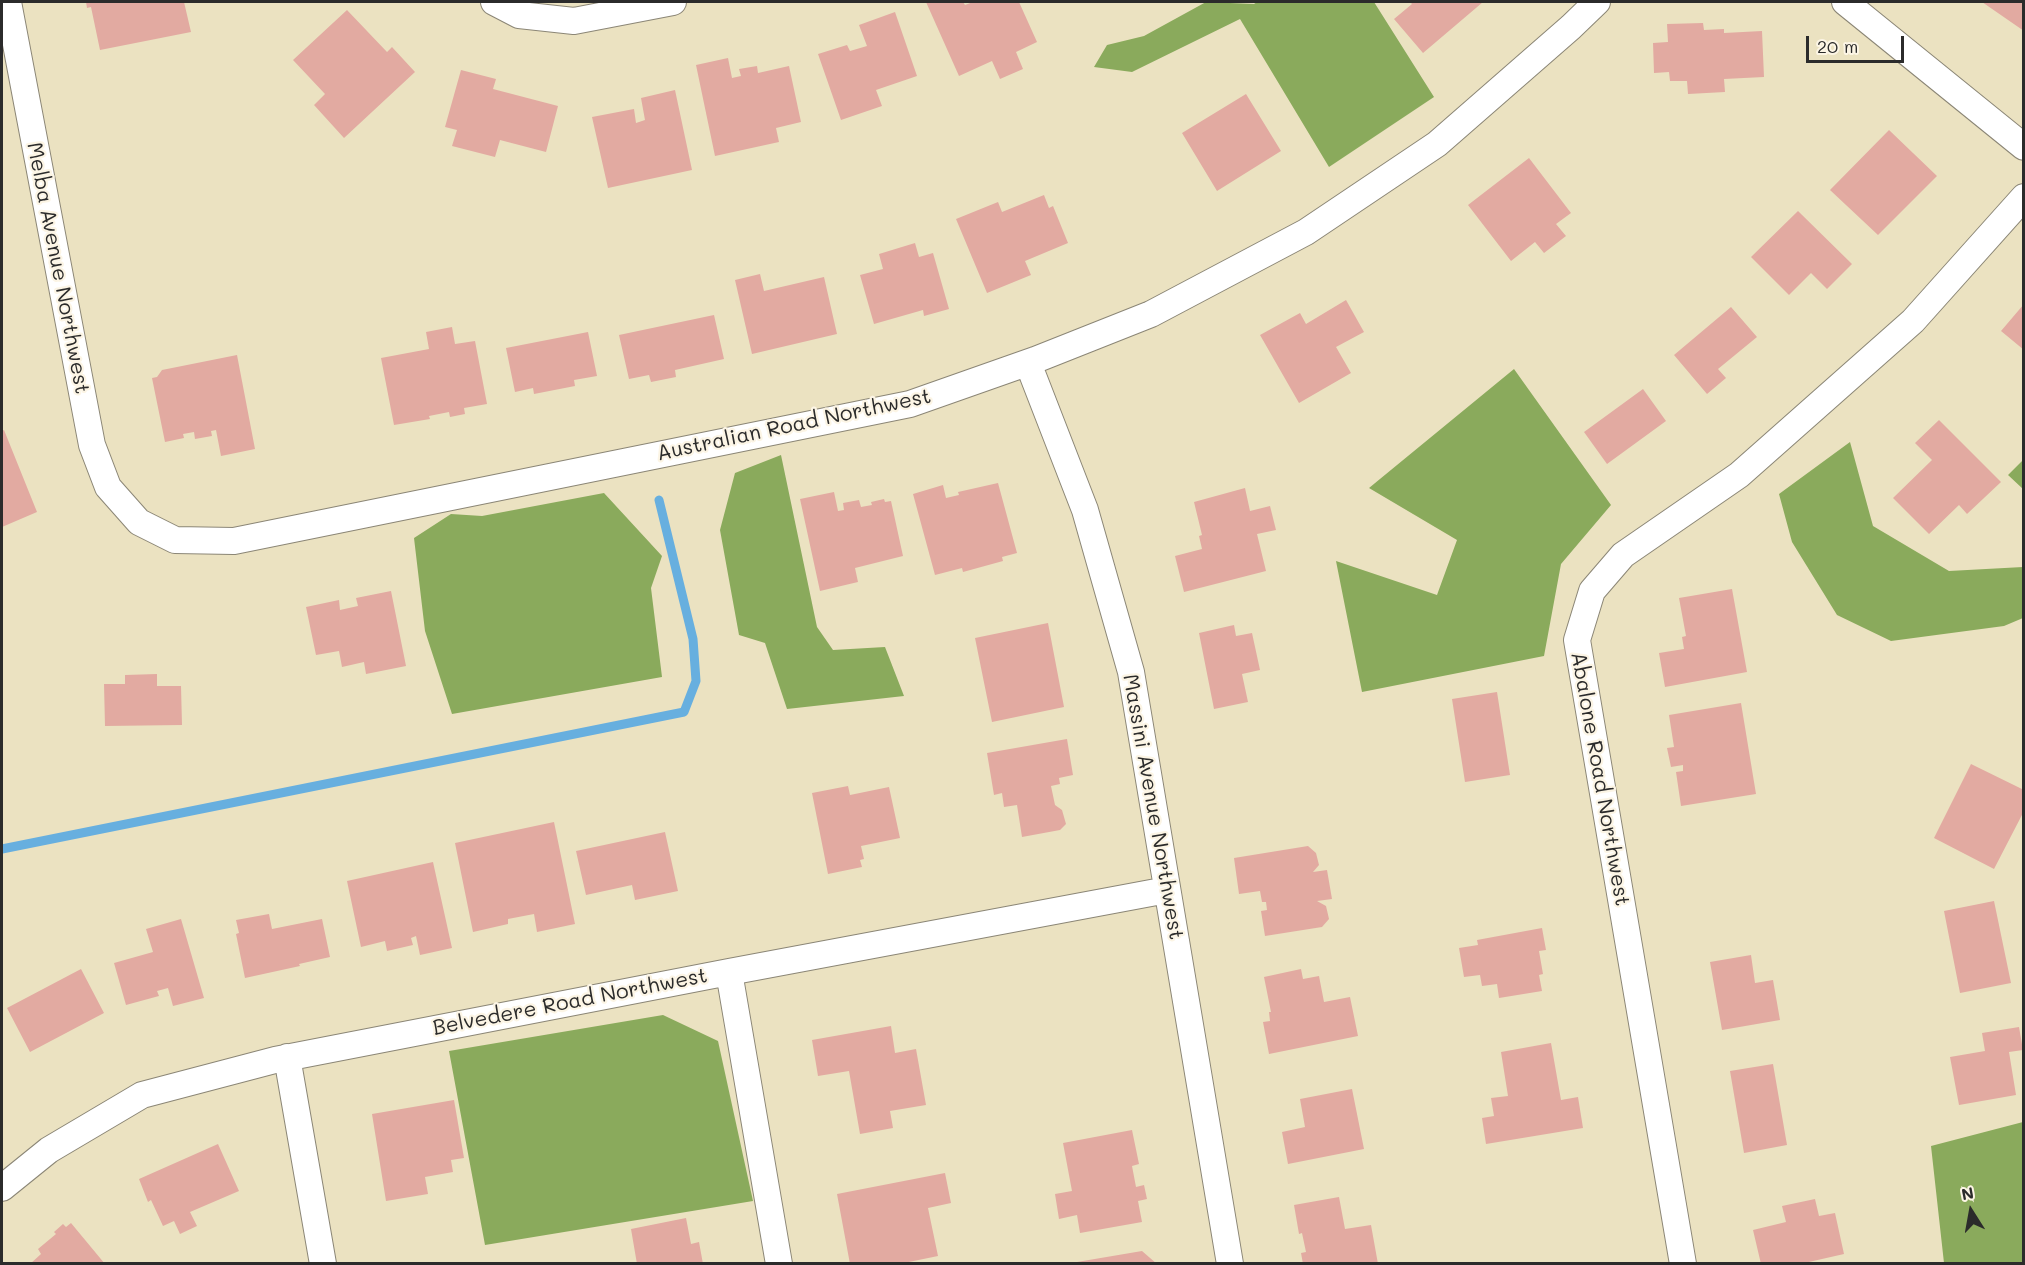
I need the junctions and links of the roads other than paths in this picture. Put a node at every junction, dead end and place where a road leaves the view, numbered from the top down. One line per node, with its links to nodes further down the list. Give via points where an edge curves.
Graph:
1 (8, 2): 9 (street, Melba Avenue Northwest, via 92,445 108,487)
2 (494, 2): 3 (street, via 519,15 574,21)
3 (673, 2)
4 (1597, 2): 8 (street, Australian Road Northwest, via 1437,144 1306,232 1151,314)
5 (1845, 2): 6 (street)
6 (2024, 147)
7 (2024, 196): 17 (street, Abalone Road Northwest, via 1913,321 1738,476 1623,555 1592,591 1577,640)
8 (1028, 363): 9 (street, Australian Road Northwest, via 910,404 234,541 175,540); 10 (street, Massini Avenue Northwest, via 1085,510 1131,672)
9 (139, 522)
10 (1167, 890): 11 (street, Belvedere Road Northwest); 16 (street, Massini Avenue Northwest)
11 (729, 972): 12 (street, Belvedere Road Northwest); 15 (street)
12 (287, 1057): 13 (street, Belvedere Road Northwest, via 142,1095 49,1150); 14 (street)
13 (2, 1188)
14 (323, 1263)
15 (779, 1263)
16 (1230, 1263)
17 (1683, 1263)

